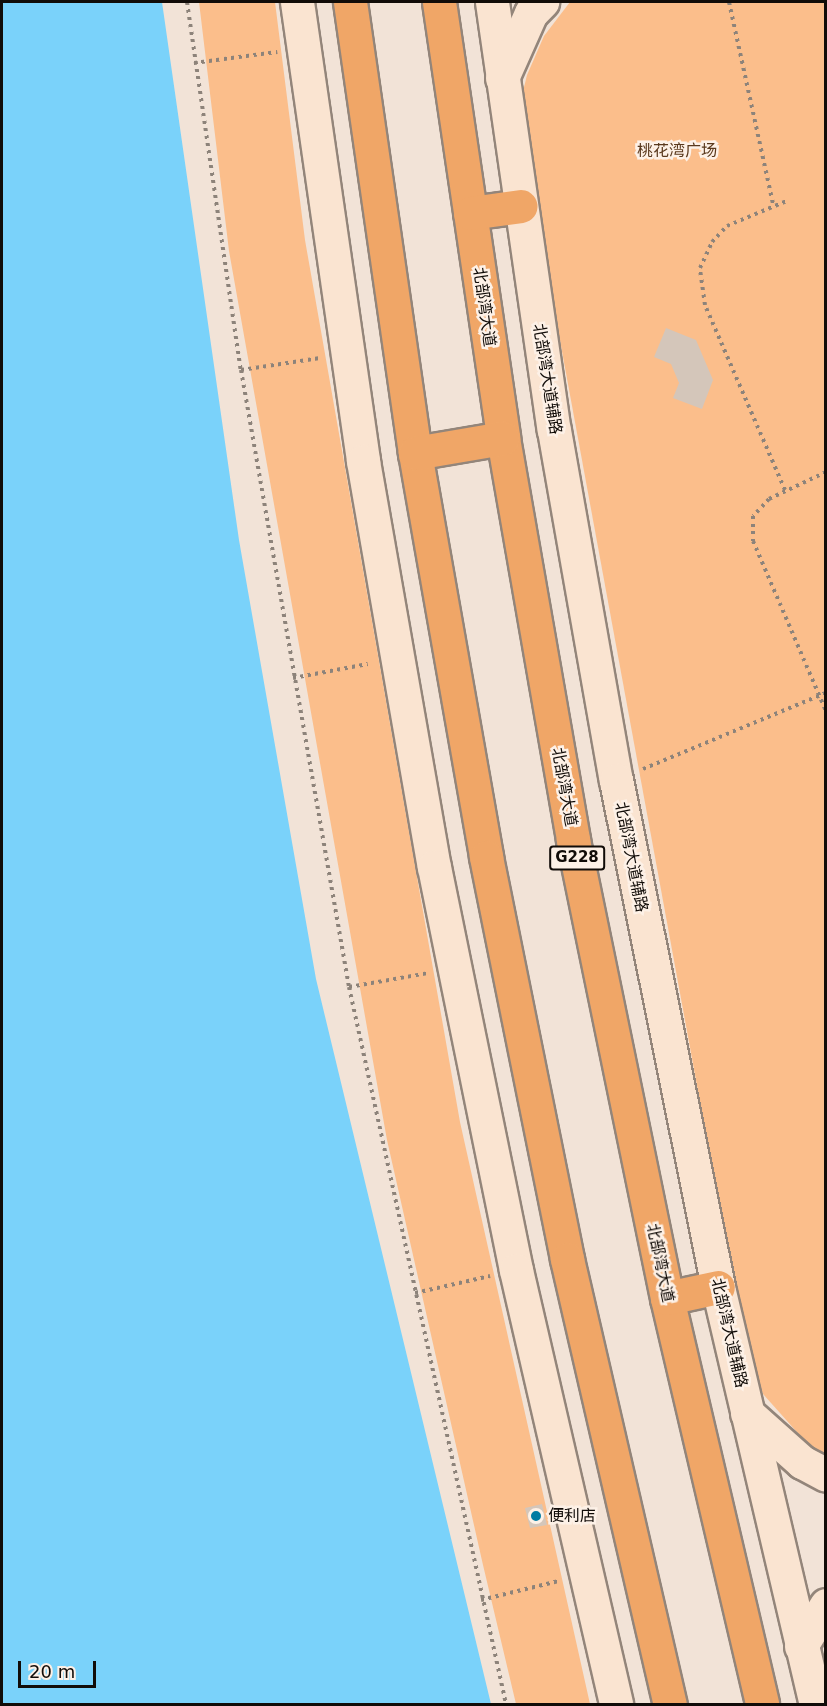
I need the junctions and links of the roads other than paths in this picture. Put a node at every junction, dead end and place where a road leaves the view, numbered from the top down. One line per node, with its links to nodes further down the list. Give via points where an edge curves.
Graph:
1 (297, 2): 17 (main road, via 348,354 455,968 516,1270)
2 (350, 2): 10 (highway)
3 (439, 2): 8 (highway, 北部湾大道 / G228)
4 (492, 2): 6 (main road, 北部湾大道辅路)
5 (542, 2): 6 (main road, via 531,14)
6 (502, 78): 7 (main road, 北部湾大道辅路)
7 (521, 206): 8 (highway); 11 (main road, 北部湾大道辅路, via 554,430 616,780)
8 (470, 213): 9 (highway, 北部湾大道 / G228)
9 (503, 438): 10 (highway); 12 (highway, 北部湾大道 / G228, via 573,840)
10 (415, 453): 18 (highway, via 486,857 567,1259)
11 (718, 1287): 12 (highway); 13 (main road, 北部湾大道辅路)
12 (667, 1298): 19 (highway, 北部湾大道 / G228)
13 (747, 1413): 14 (main road, via 802,1462); 16 (main road, 北部湾大道辅路)
14 (825, 1475)
15 (825, 1605): 16 (main road)
16 (801, 1646): 20 (main road, 北部湾大道辅路)
17 (616, 1704)
18 (670, 1704)
19 (762, 1704)
20 (816, 1704)

